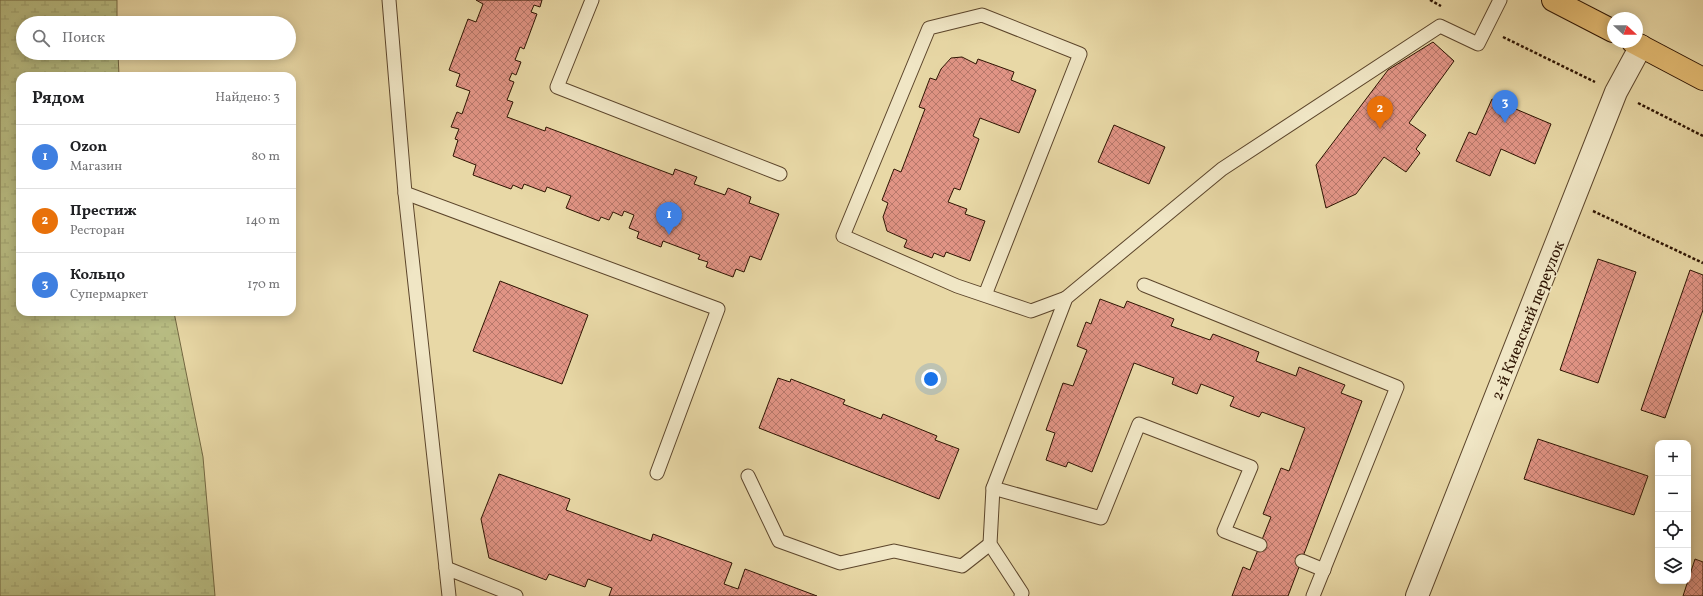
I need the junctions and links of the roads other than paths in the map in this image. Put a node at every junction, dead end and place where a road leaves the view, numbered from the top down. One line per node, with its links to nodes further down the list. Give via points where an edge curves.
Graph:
1 (389, 0): 10 (lane)
2 (592, 0): 9 (lane, via 557,88)
3 (1500, 0): 13 (lane, via 1478,44 1440,26 1222,169)
4 (1553, 0): 5 (main road)
5 (1607, 28)
6 (1643, 47): 8 (main road)
7 (1635, 48): 26 (street, 2-й Киевский переулок)
8 (1703, 79)
9 (780, 174)
10 (406, 193): 14 (lane, via 718,309); 20 (lane)
11 (1144, 285): 21 (lane, via 1397,387)
12 (985, 295): 12 (lane, via 957,286 843,236 929,28 982,15 1080,54); 13 (lane, via 1031,311)
13 (1066, 298): 16 (lane)
14 (657, 473)
15 (748, 476): 17 (lane, via 779,541 840,563 894,551 962,566)
16 (993, 488): 17 (lane); 18 (lane, via 1101,518 1139,424 1251,467 1224,531)
17 (990, 544): 24 (lane, via 1022,593)
18 (1260, 545)
19 (1302, 561): 21 (lane)
20 (446, 568): 22 (lane); 23 (lane)
21 (1324, 570): 25 (lane)
22 (449, 596)
23 (516, 596)
24 (1021, 596)
25 (1313, 596)
26 (1417, 596)

